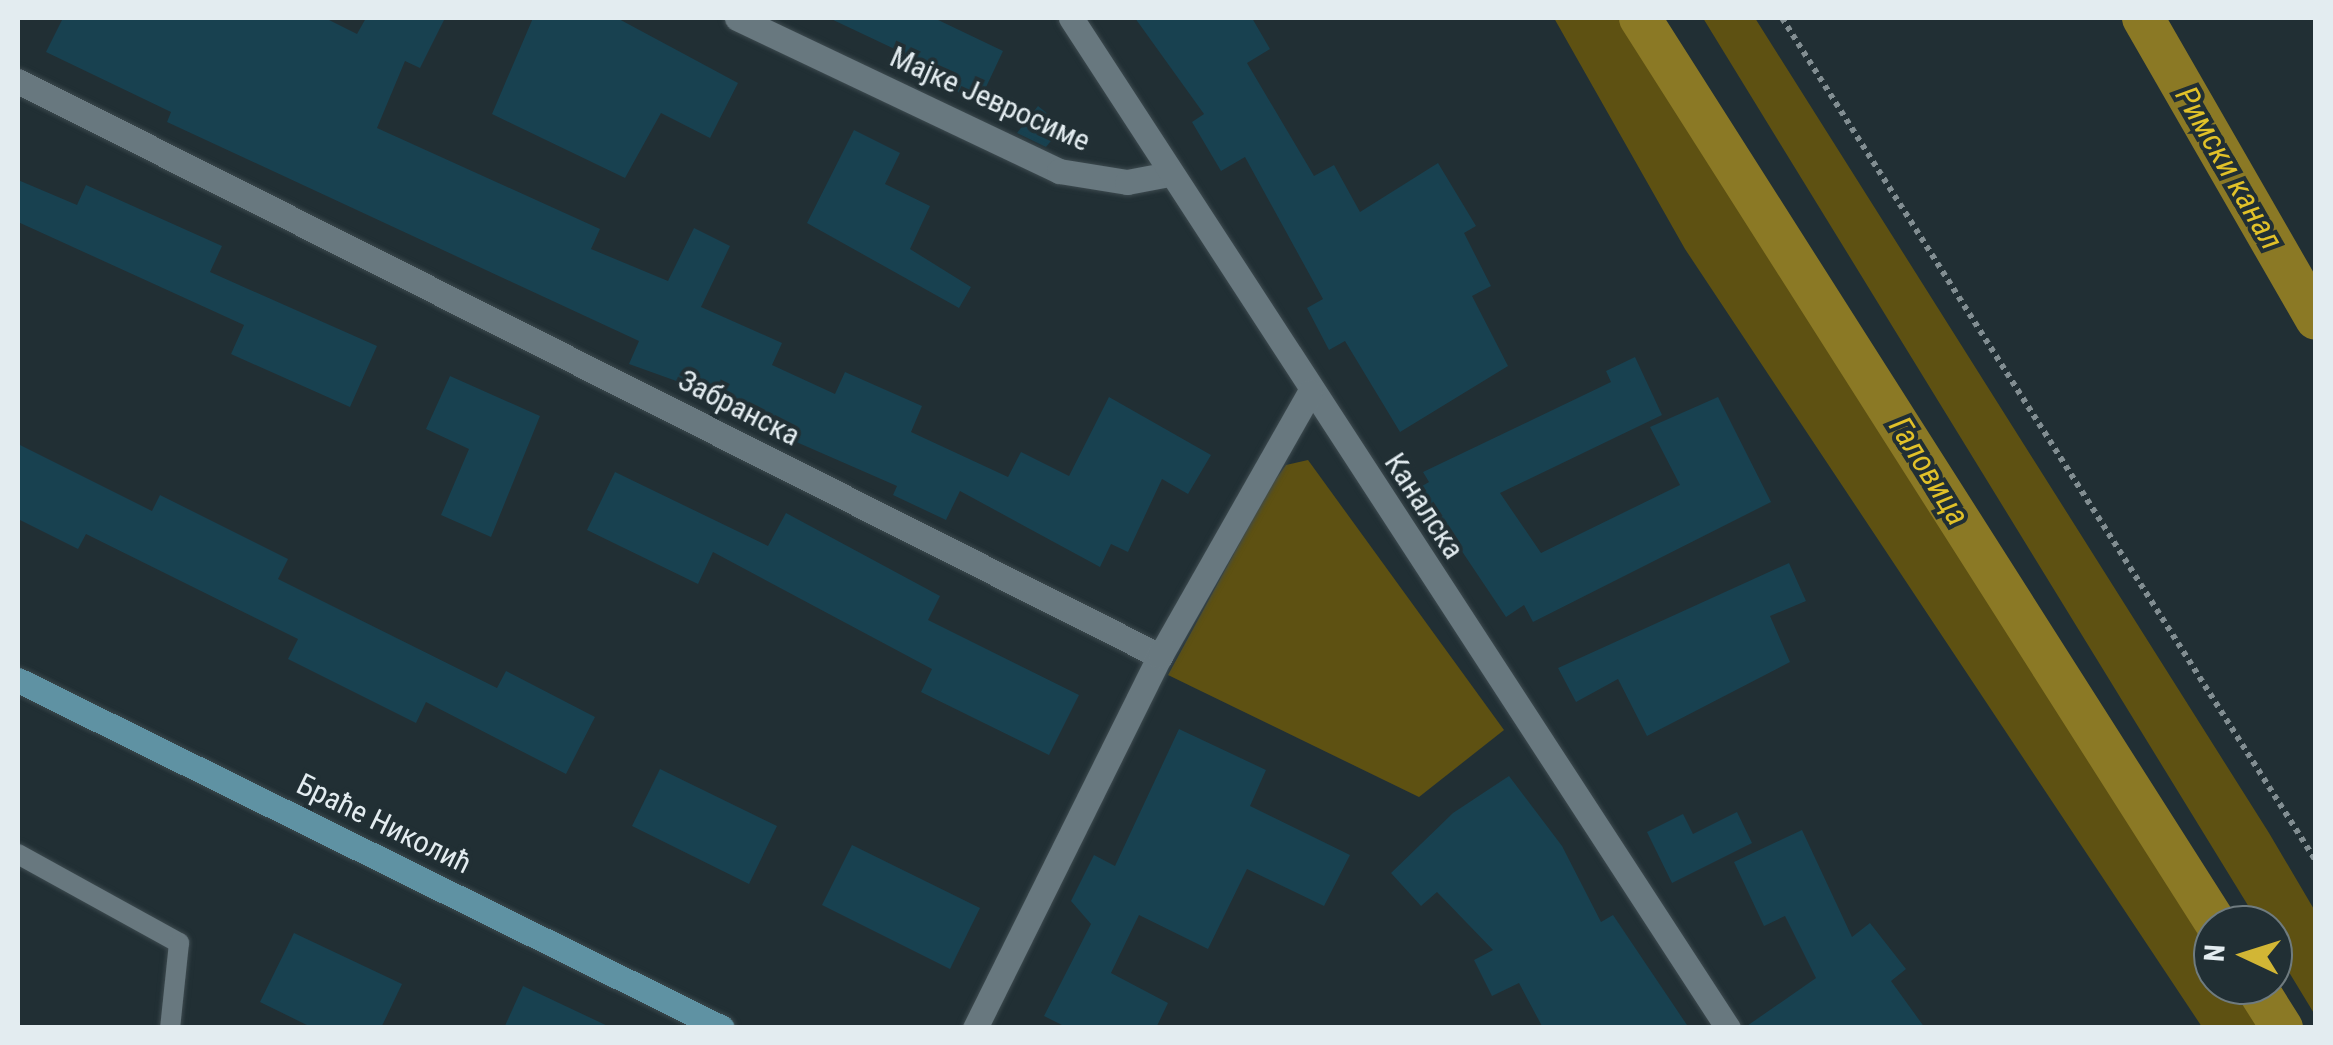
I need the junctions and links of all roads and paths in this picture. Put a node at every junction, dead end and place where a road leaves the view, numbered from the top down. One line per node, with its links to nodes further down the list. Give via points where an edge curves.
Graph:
1 (737, 18): 5 (street, Мајке Јевросиме, via 1058,171 1127,182)
2 (1071, 18): 5 (street, Каналска)
3 (1782, 18): 10 (path)
4 (18, 81): 7 (street, Забранска)
5 (1169, 174): 6 (street, Каналска)
6 (1310, 392): 7 (street); 14 (street, Каналска)
7 (1160, 656): 13 (street)
8 (18, 680): 12 (main road, Браће Николић)
9 (18, 854): 11 (lane, via 179,942)
10 (2316, 861)
11 (170, 1028)
12 (722, 1028)
13 (975, 1028)
14 (1728, 1028)

